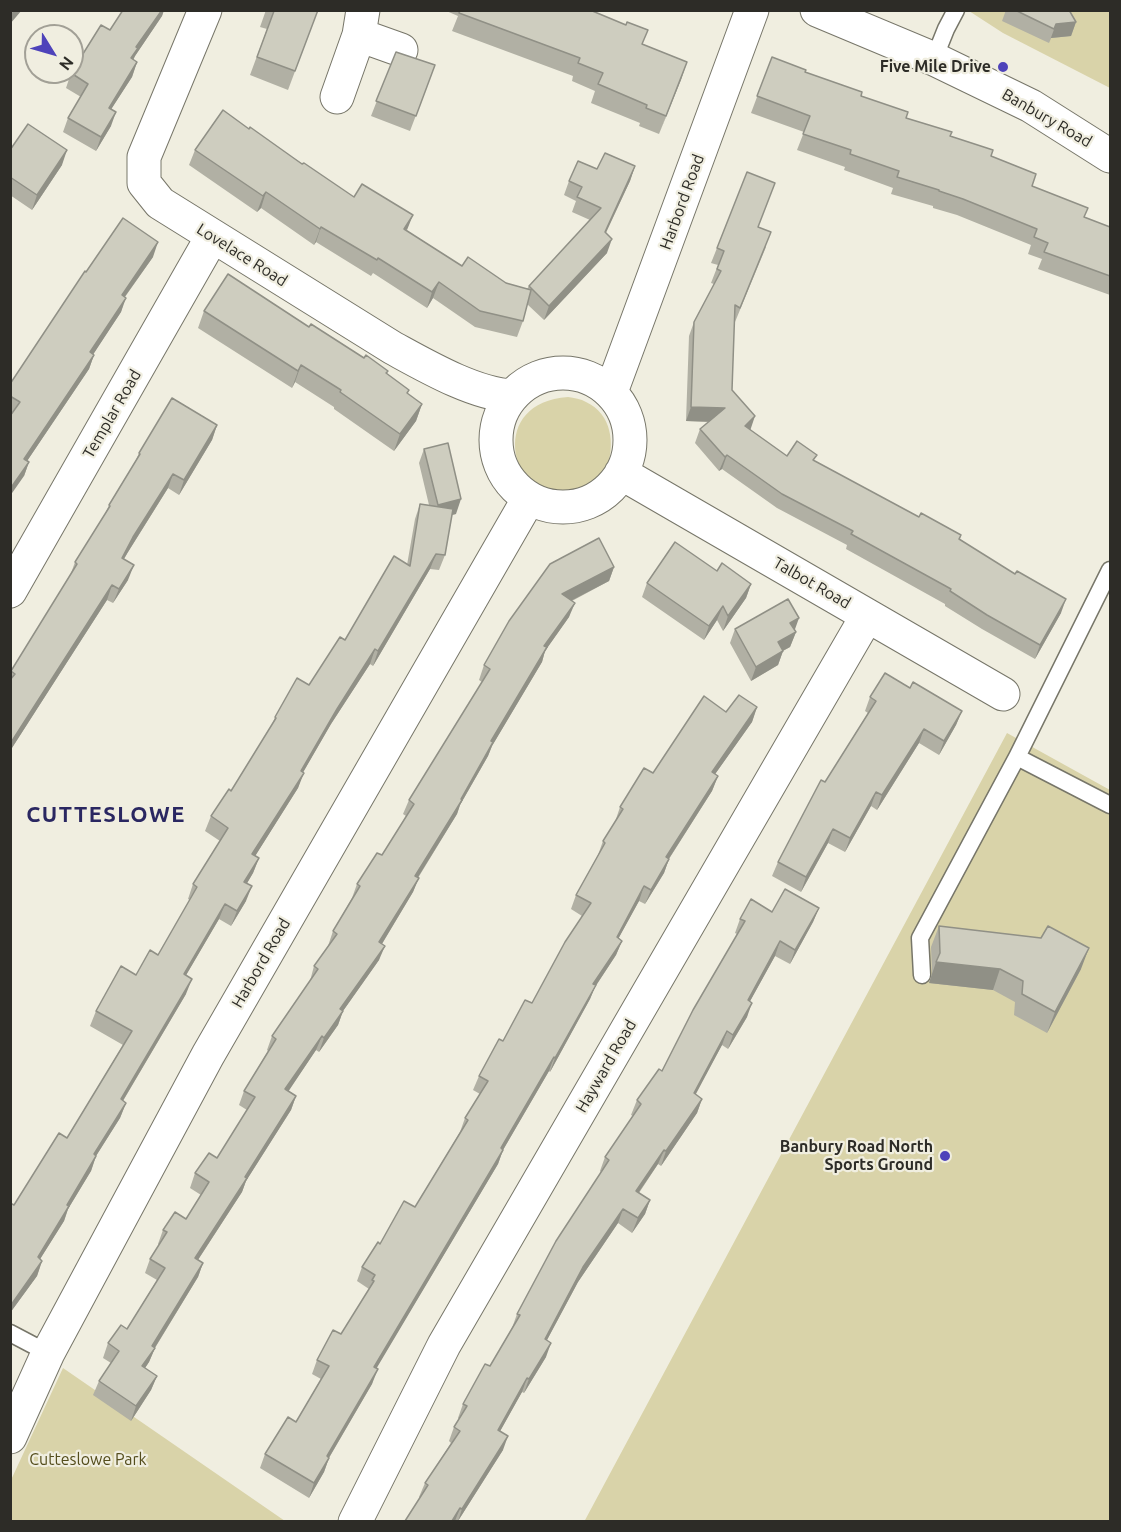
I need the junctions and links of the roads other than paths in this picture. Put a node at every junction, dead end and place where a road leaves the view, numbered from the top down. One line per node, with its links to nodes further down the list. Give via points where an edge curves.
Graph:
1 (205, 10): 11 (street, Lovelace Road, via 144,156 144,183 160,203)
2 (752, 10): 12 (street, Harbord Road)
3 (817, 10): 5 (street, Banbury Road)
4 (956, 10): 8 (lane)
5 (854, 18): 8 (street, Banbury Road)
6 (361, 23): 7 (street); 9 (street)
7 (401, 50)
8 (934, 59): 10 (street, Banbury Road, via 1031,106)
9 (337, 97)
10 (1110, 156)
11 (212, 237): 13 (street, Lovelace Road, via 432,370 495,395); 17 (street, Templar Road)
12 (611, 392): 13 (street, via 588,377 569,372 532,380); 14 (street, via 626,414 629,428 629,451)
13 (512, 396): 15 (street, via 497,425 496,450 505,475)
14 (621, 473): 15 (street, via 602,495 582,504 560,507); 18 (street, Talbot Road)
15 (529, 498): 24 (street, Harbord Road, via 208,1055)
16 (1110, 570): 20 (lane)
17 (10, 591)
18 (867, 615): 19 (street, Talbot Road); 26 (street, Hayward Road, via 444,1345)
19 (1003, 694)
20 (1017, 757): 21 (lane); 22 (lane, via 920,938)
21 (1110, 805)
22 (922, 975)
23 (10, 1333): 24 (lane)
24 (48, 1353): 25 (street, Harbord Road)
25 (10, 1437)
26 (355, 1521)

